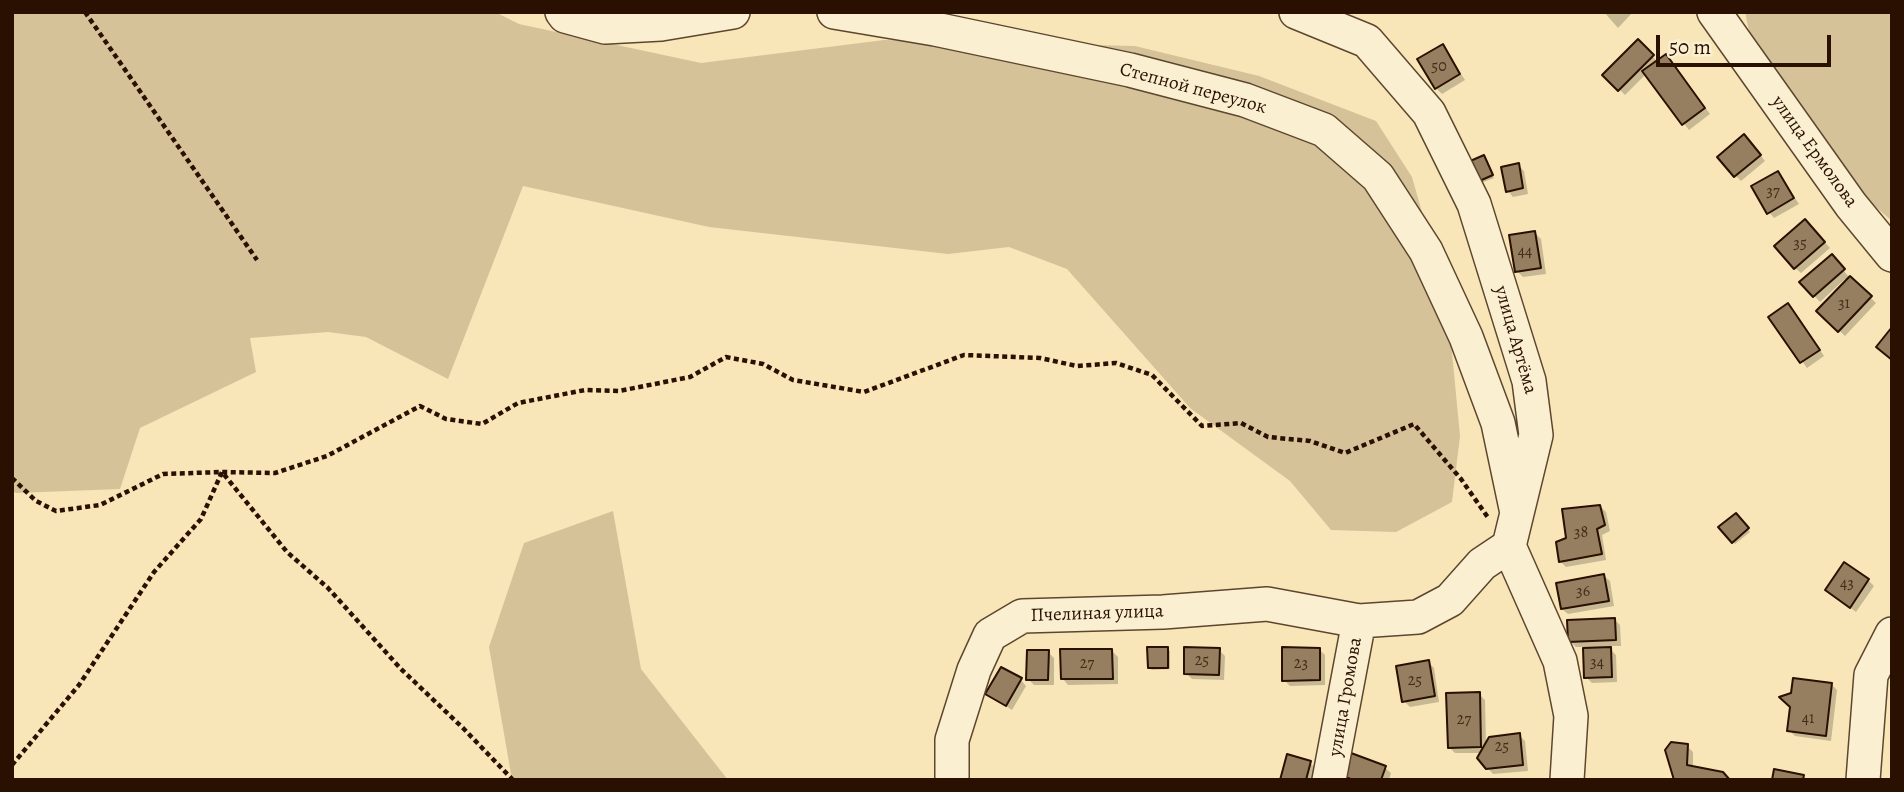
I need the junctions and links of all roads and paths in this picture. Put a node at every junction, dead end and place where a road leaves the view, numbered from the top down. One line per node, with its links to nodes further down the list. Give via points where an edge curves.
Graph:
1 (85, 12): 8 (path)
2 (562, 12): 3 (street, via 605,27 661,24)
3 (733, 12)
4 (834, 12): 11 (street, Степной переулок, via 1130,70 1245,100 1324,130 1378,177 1426,251 1466,337 1498,424)
5 (1296, 12): 11 (street, улица Артёма, via 1367,41 1429,113 1474,204 1530,380 1536,435)
6 (1714, 12): 7 (street, улица Ермолова)
7 (1892, 255)
8 (257, 260)
9 (222, 472): 10 (path, via 163,474 100,505 55,511 36,501); 11 (path, via 275,473 301,465 420,406 446,419 482,424 518,403 690,377 726,357 763,364 793,380 864,392 964,355 1040,358 1077,366 1116,363 1152,375 1202,426 1241,423 1268,437 1310,441 1346,453 1414,424 1485,515); 14 (path, via 201,519 154,572 79,685); 16 (path, via 287,552 328,588 401,669)
10 (12, 478)
11 (1512, 534): 12 (street, улица Громова, via 1450,600 1419,617); 19 (street, via 1560,661 1571,716)
12 (1359, 621): 17 (street, Пчелиная улица, via 1267,604 1023,616 990,635 974,670 952,740); 18 (street, улица Громова)
13 (1892, 634): 20 (street, via 1871,675)
14 (12, 765)
15 (1892, 771): 20 (street)
16 (513, 780)
17 (951, 780)
18 (1329, 780)
19 (1567, 780)
20 (1864, 780)

